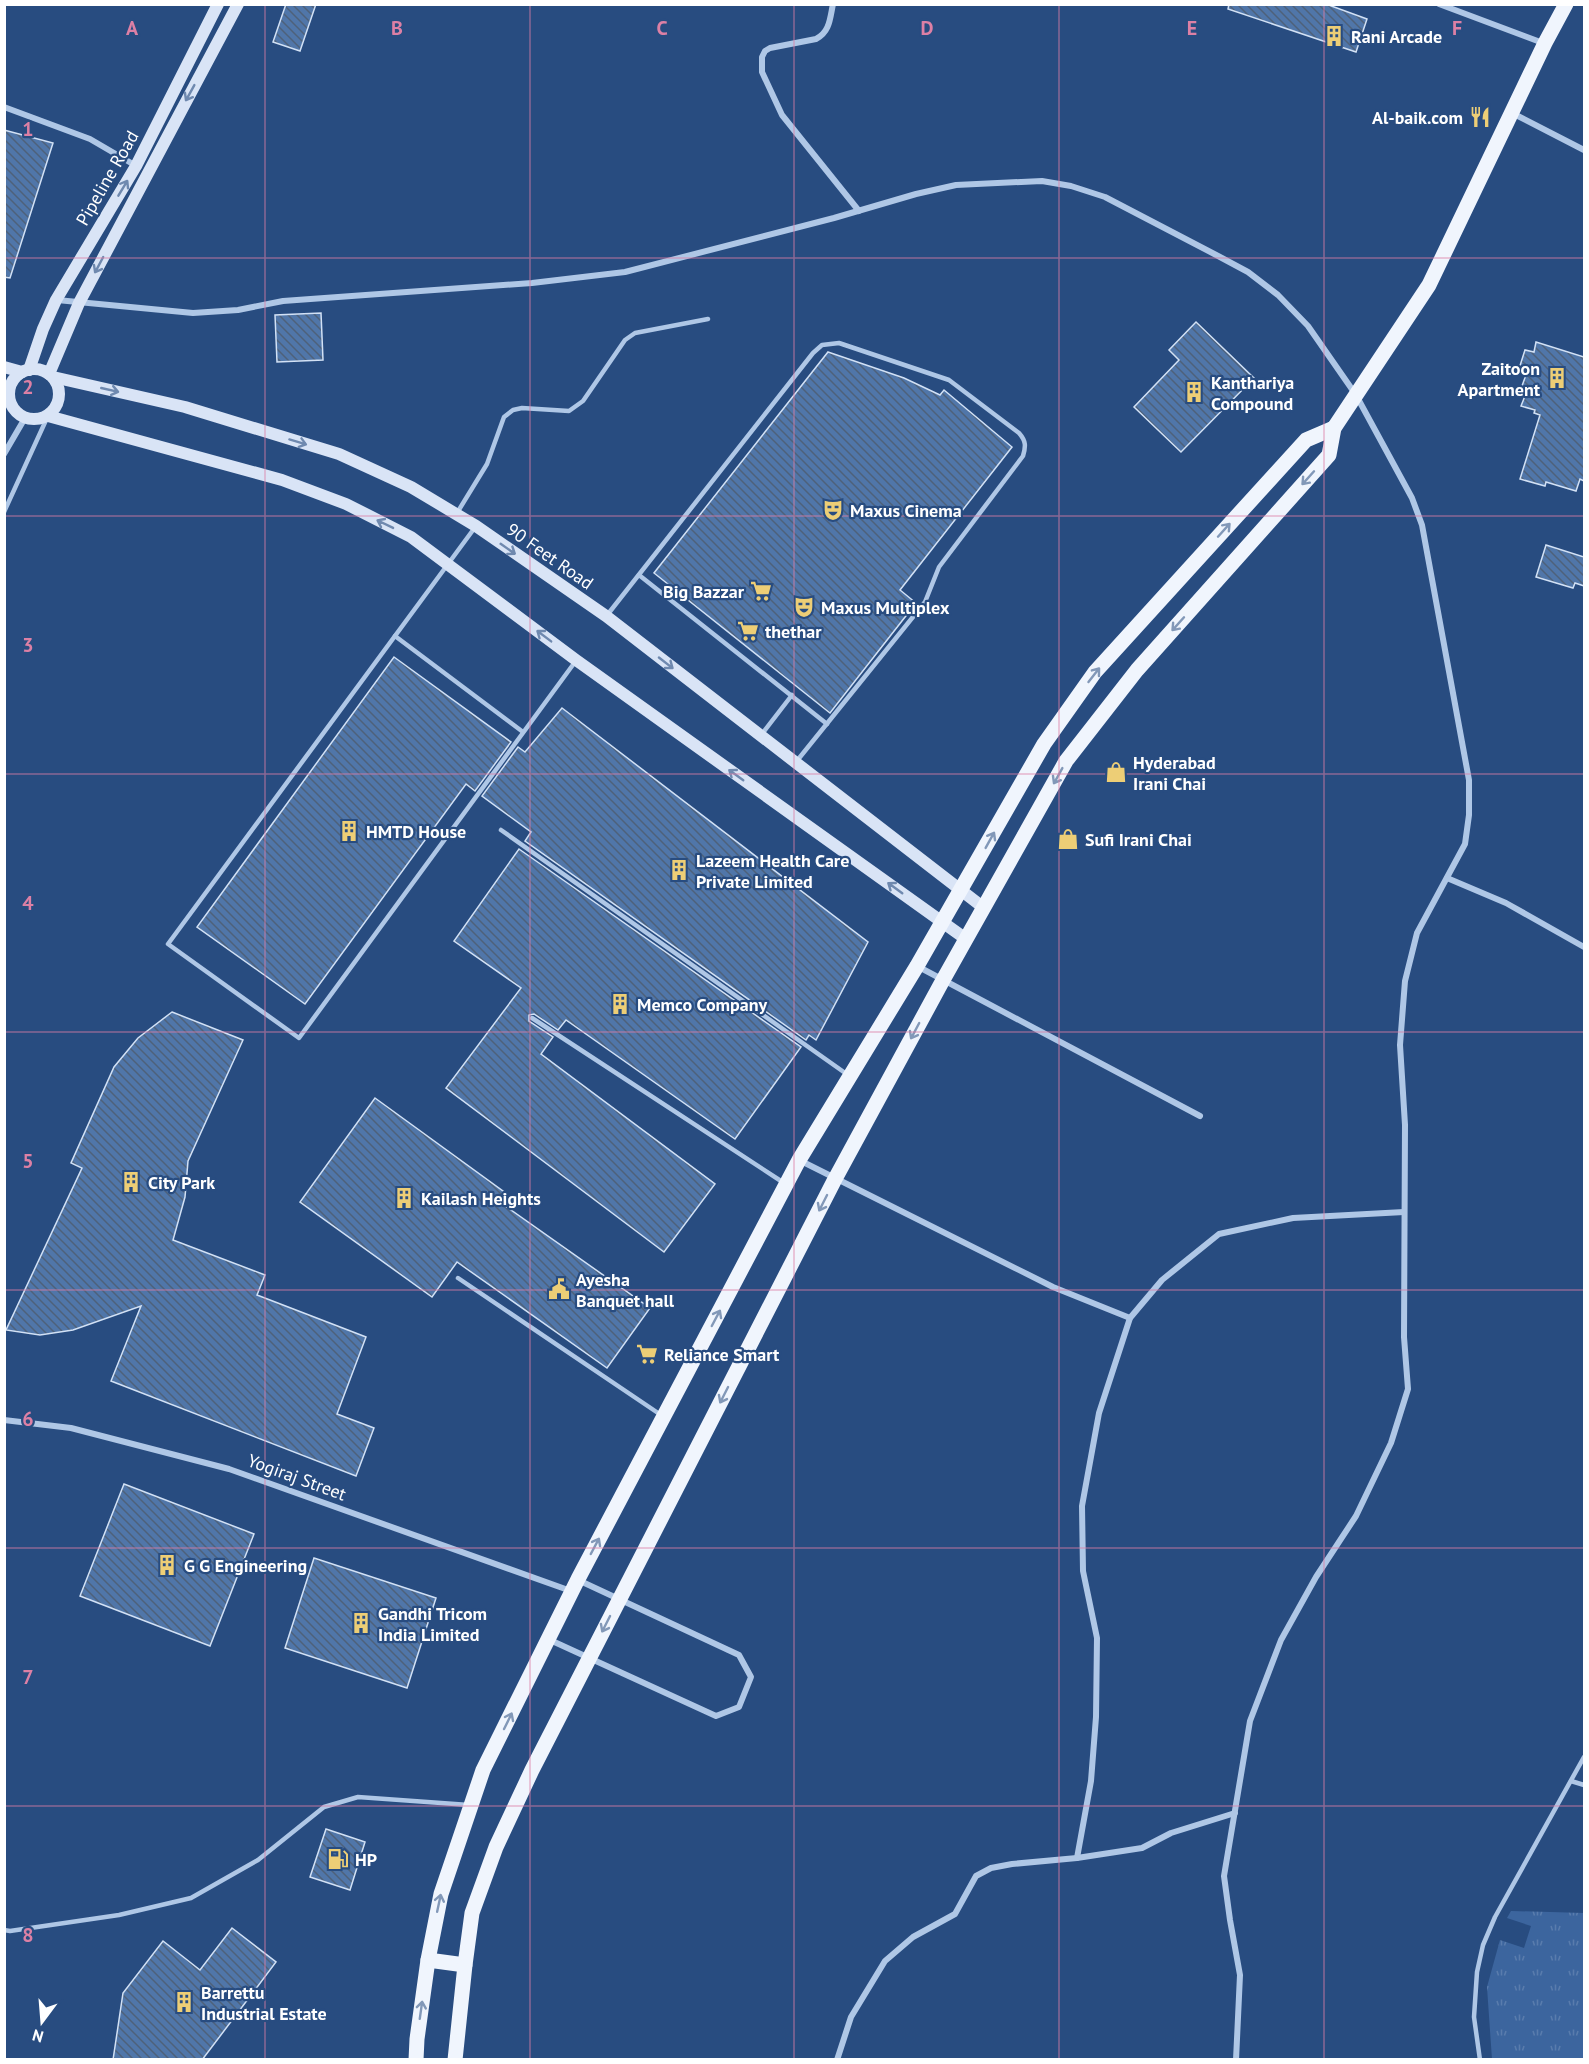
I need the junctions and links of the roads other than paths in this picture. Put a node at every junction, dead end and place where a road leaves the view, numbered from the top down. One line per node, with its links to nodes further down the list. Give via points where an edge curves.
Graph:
1 (218, 4): 7 (street, Pipeline Road)
2 (238, 4): 8 (street)
3 (833, 4): 14 (street, via 822,36 765,51 762,72 782,115)
4 (1439, 4): 6 (street)
5 (1566, 4): 6 (main road)
6 (1545, 43): 10 (main road)
7 (195, 50): 8 (street); 12 (street, Pipeline Road)
8 (209, 58): 13 (street, one-way to 13)
9 (4, 107): 12 (street, via 90,139)
10 (1512, 113): 11 (street); 21 (main road, via 1429,285)
11 (1584, 150)
12 (136, 166): 13 (street); 15 (street, Pipeline Road, one-way to 12)
13 (148, 172): 16 (street, one-way to 16)
14 (859, 211): 16 (street, via 625,272 532,283 283,301 193,313); 21 (street, via 956,185 1042,182 1071,186 1105,198 1248,272 1278,295 1308,326)
15 (56, 300): 16 (street); 19 (street, Pipeline Road)
16 (79, 303): 20 (street)
17 (708, 319): 28 (lane, via 635,333 625,340 583,401 569,411 513,410 504,417 487,464)
18 (4, 367): 19 (street, 90 Feet Road)
19 (26, 371): 20 (street, 90 Feet Road, via 38,369); 22 (street, via 15,377)
20 (51, 376): 23 (street, via 59,393); 28 (street, 90 Feet Road, one-way to 28, via 185,407 339,454 411,487)
21 (1356, 395): 25 (main road); 41 (street, via 1412,498 1430,564 1469,780 1465,844)
22 (8, 406): 24 (street)
23 (48, 416): 24 (street); 27 (lane); 30 (street, one-way to 23, via 411,537 346,504 282,480)
24 (25, 418): 26 (street)
25 (1334, 428): 42 (main road, one-way to 25, via 1044,744 1095,672 1306,440); 43 (main road, one-way to 43, via 1329,455 1137,670 1066,761)
26 (4, 454)
27 (4, 512)
28 (456, 514): 29 (street, 90 Feet Road)
29 (476, 526): 30 (lane); 32 (street, 90 Feet Road, one-way to 32)
30 (448, 564): 33 (lane); 34 (street, one-way to 30)
31 (639, 575): 32 (lane); 35 (lane); 36 (lane, via 822,345 840,343 949,380 1019,433 1026,447 1023,456 939,567 925,602)
32 (606, 616): 38 (street, 90 Feet Road, one-way to 38)
33 (394, 636): 37 (lane); 37 (lane, via 168,944 299,1038)
34 (576, 660): 37 (lane); 44 (street, one-way to 34)
35 (792, 696): 36 (lane); 38 (lane)
36 (827, 723): 39 (lane)
37 (523, 732)
38 (760, 736): 39 (street, 90 Feet Road)
39 (795, 763): 42 (street, 90 Feet Road)
40 (501, 830): 50 (lane)
41 (1447, 878): 46 (street, via 1506,903); 55 (street, via 1418,933 1405,981 1400,1045 1405,1125)
42 (961, 891): 43 (street, 90 Feet Road); 44 (main road)
43 (984, 908): 45 (main road)
44 (943, 922): 45 (street); 47 (main road)
45 (966, 939): 48 (main road)
46 (1584, 947)
47 (917, 966): 48 (street); 50 (main road)
48 (943, 980): 51 (street); 53 (main road, one-way to 53)
49 (532, 1018): 54 (lane)
50 (850, 1076): 52 (main road)
51 (1200, 1116)
52 (799, 1160): 53 (street); 54 (main road)
53 (835, 1179): 57 (street, via 1053,1287); 61 (main road, one-way to 61)
54 (786, 1185): 58 (main road, one-way to 54)
55 (1404, 1212): 57 (street, via 1293,1218 1219,1234 1162,1280); 68 (street, via 1408,1389 1391,1443 1356,1516 1281,1640 1250,1721)
56 (458, 1278): 58 (lane)
57 (1130, 1318): 69 (street, via 1099,1413 1082,1506 1083,1571 1097,1649 1091,1781)
58 (664, 1417): 60 (main road, one-way to 58)
59 (4, 1420): 60 (street, Yogiraj Street, via 71,1428 229,1469)
60 (575, 1585): 61 (street, Yogiraj Street); 62 (main road)
61 (619, 1599): 63 (main road, one-way to 63); 63 (street, Yogiraj Street, via 739,1655 751,1677 739,1707 716,1716)
62 (548, 1639): 63 (street); 67 (main road, one-way to 62, via 483,1770)
63 (589, 1658): 72 (main road, via 496,1847 472,1913)
64 (1584, 1757): 65 (lane)
65 (1571, 1781): 66 (lane); 77 (lane, via 1495,1917 1483,1946 1474,2017)
66 (1584, 1785)
67 (471, 1805): 70 (lane, via 358,1797 324,1807 258,1860 191,1898 118,1915); 71 (main road, one-way to 67, via 441,1894)
68 (1235, 1814): 69 (street, via 1171,1833 1142,1848); 76 (street, via 1224,1876 1240,1975)
69 (1077, 1858): 75 (street, via 1012,1864 976,1876 955,1914 914,1937 885,1961 851,2018)
70 (4, 1930)
71 (428, 1960): 72 (main road); 73 (main road, one-way to 71)
72 (465, 1965): 74 (main road)
73 (416, 2060)
74 (455, 2060)
75 (837, 2060)
76 (1236, 2060)
77 (1480, 2060)

